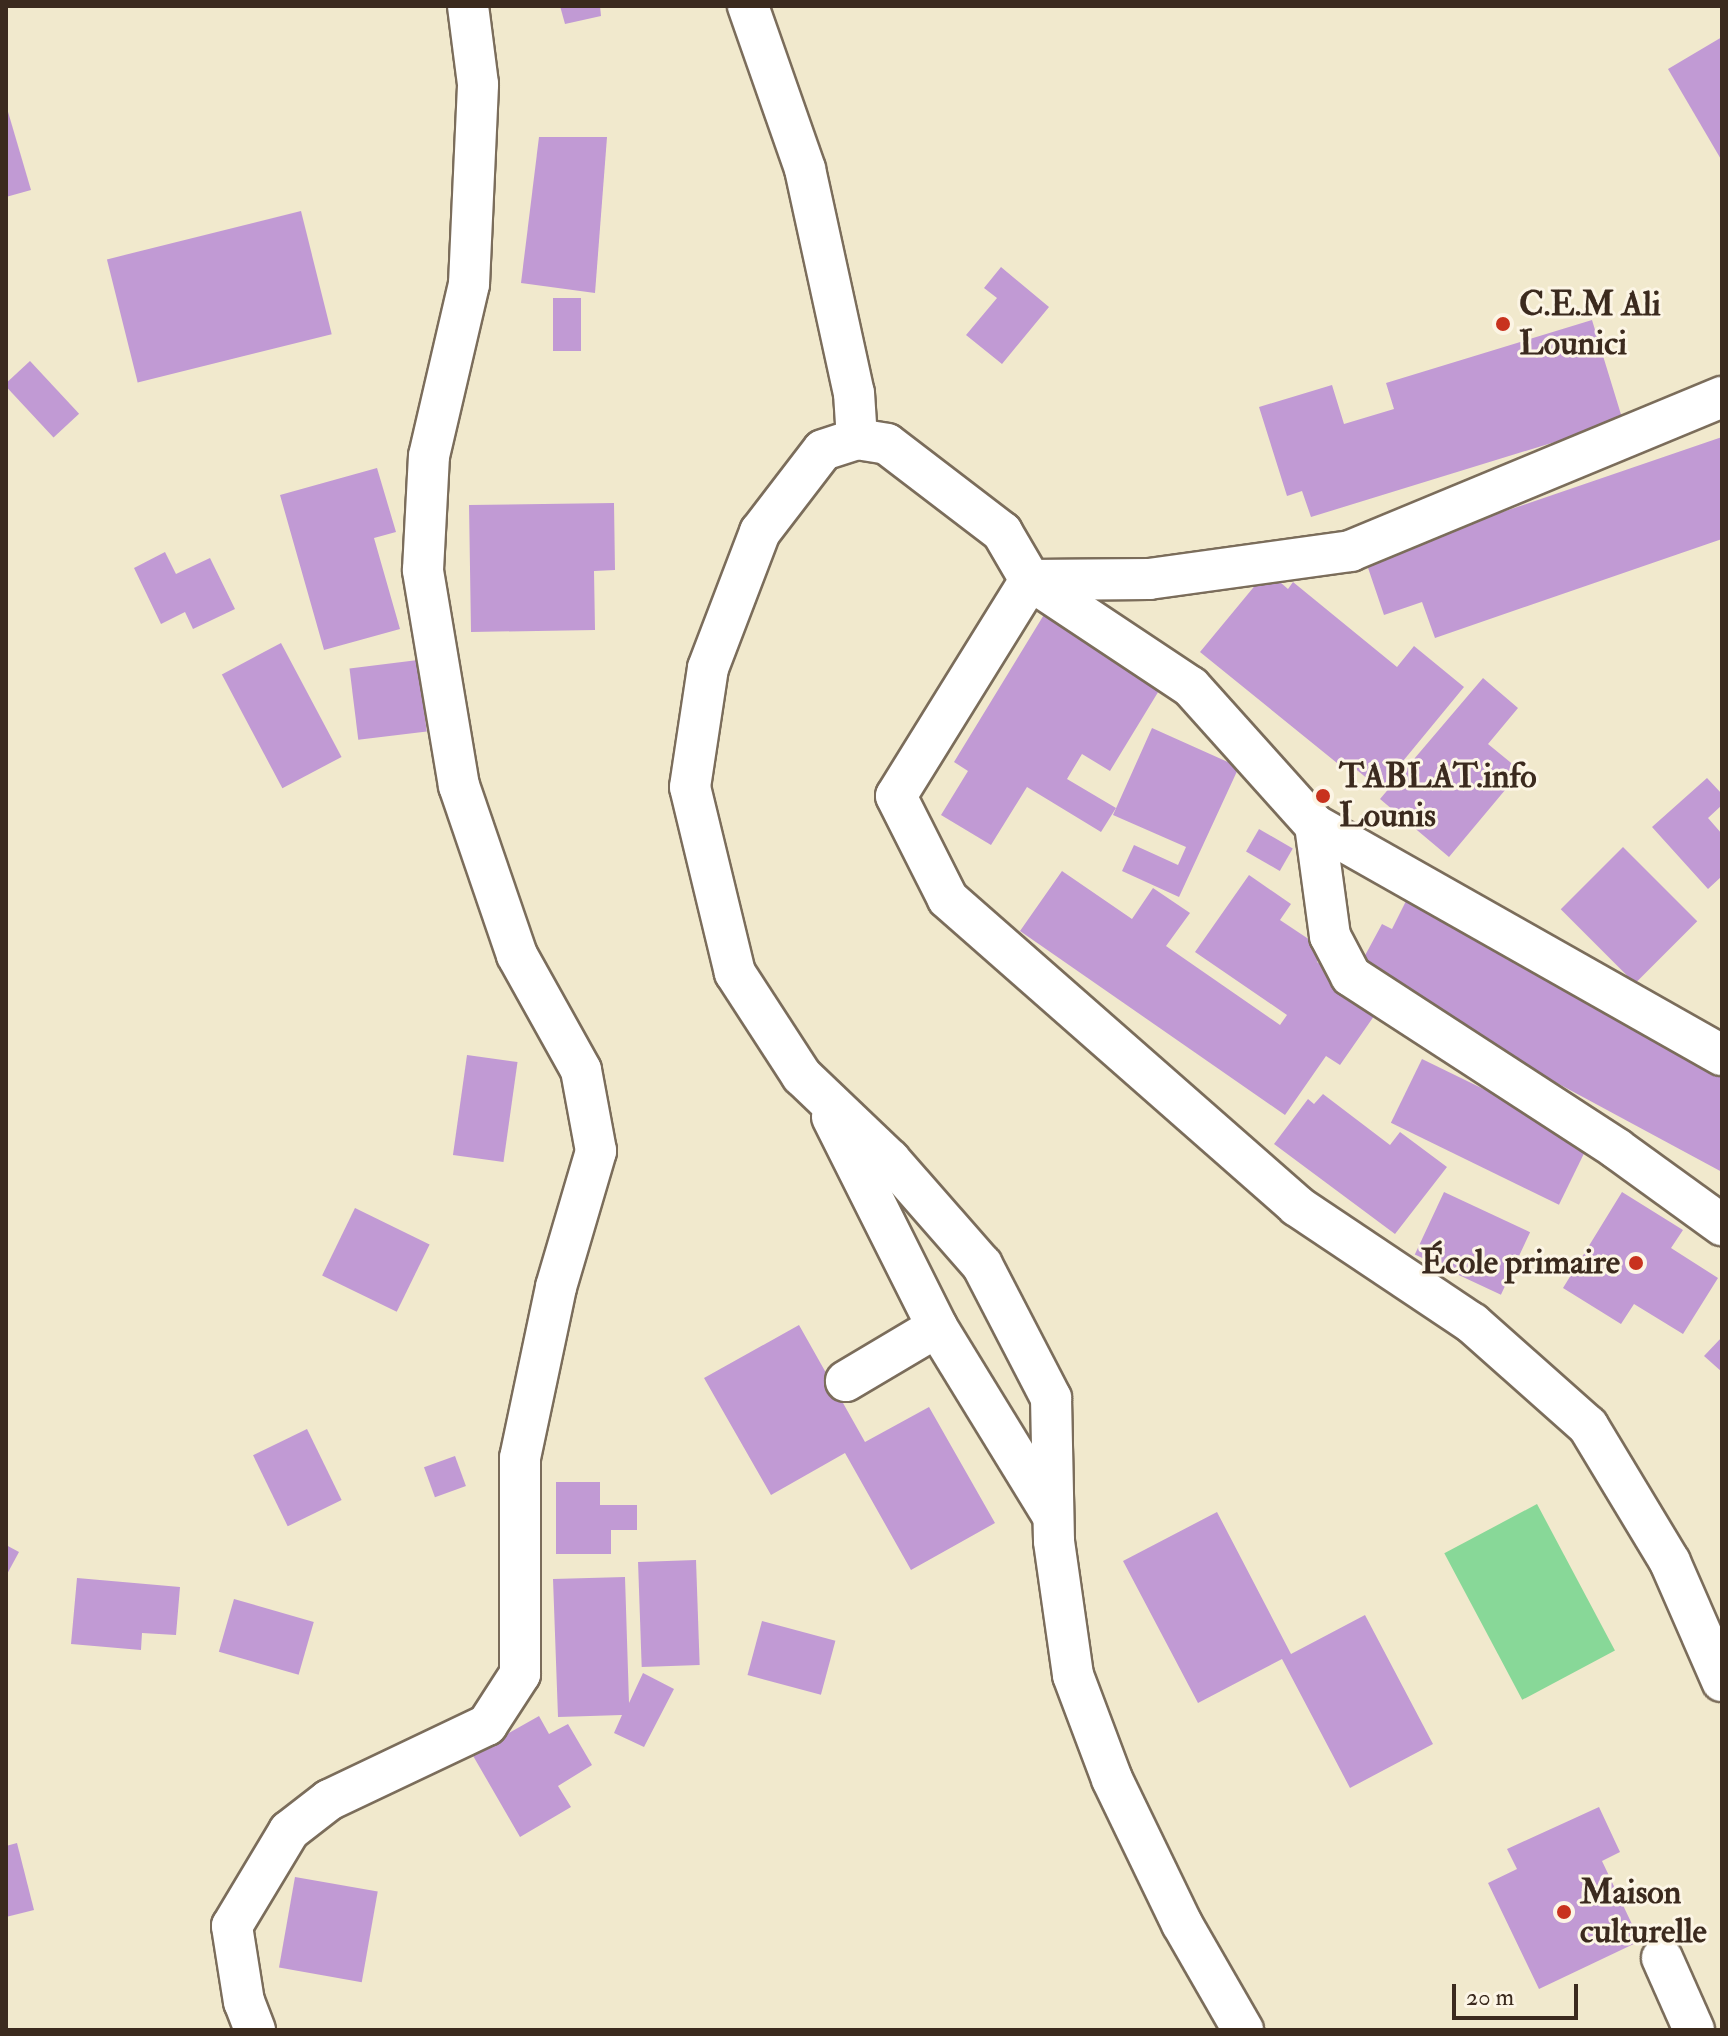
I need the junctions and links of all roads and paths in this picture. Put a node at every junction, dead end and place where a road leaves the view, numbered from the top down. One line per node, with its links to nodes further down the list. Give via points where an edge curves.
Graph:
1 (468, 6): 15 (street, via 478,84 469,284 429,456 423,570 459,786 517,955 581,1070 596,1151 556,1287 520,1458 520,1674 487,1725 329,1800 289,1831 232,1926 244,2002)
2 (748, 6): 4 (street, via 805,169 854,393)
3 (1722, 397): 5 (street, via 1351,551 1149,579)
4 (857, 439): 5 (street, via 887,444 1002,532); 8 (street, via 823,450 760,532 708,668 690,787 735,973 802,1076)
5 (1030, 580): 6 (street, via 1191,687); 13 (street, via 896,796 948,899 1297,1206 1472,1323 1588,1426 1670,1562)
6 (1315, 825): 7 (street); 9 (street, via 1330,936 1351,976 1617,1149)
7 (1722, 1055)
8 (820, 1093): 10 (street); 12 (street, via 890,1160 982,1265 1051,1398)
9 (1722, 1225)
10 (937, 1327): 11 (street); 12 (street)
11 (846, 1381)
12 (1053, 1517): 16 (street, via 1073,1675 1106,1764 1182,1924)
13 (1722, 1681)
14 (1662, 1958): 17 (street)
15 (255, 2030)
16 (1243, 2030)
17 (1694, 2030)

